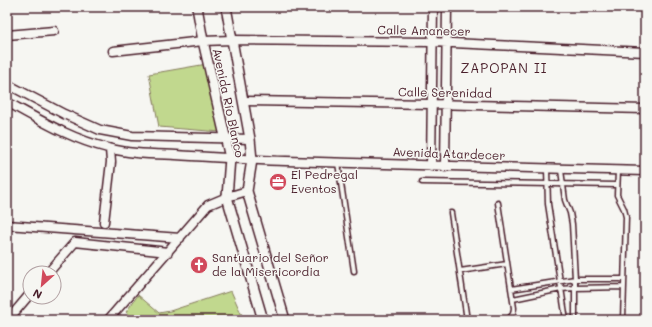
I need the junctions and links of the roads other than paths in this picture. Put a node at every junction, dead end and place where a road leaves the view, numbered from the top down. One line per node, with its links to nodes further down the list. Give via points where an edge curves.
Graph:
1 (196, 7): 8 (street, Avenida Río Blanco)
2 (226, 7): 7 (street, Avenida Río Blanco)
3 (433, 7): 9 (street)
4 (447, 7): 10 (street)
5 (54, 31): 6 (street)
6 (7, 35)
7 (232, 40): 8 (street, Calle Amanecer); 9 (street, Calle Amanecer); 14 (street, Avenida Río Blanco)
8 (203, 41): 11 (street, Calle Amanecer); 19 (street, Avenida Río Blanco)
9 (432, 42): 10 (street, Calle Amanecer); 16 (street)
10 (446, 43): 12 (street, Calle Amanecer); 17 (street)
11 (113, 51)
12 (645, 52)
13 (7, 84): 19 (street, via 100,130 132,136)
14 (244, 101): 16 (street, Calle Serenidad); 20 (street, Avenida Río Blanco)
15 (7, 102): 21 (street, Avenida Atardecer, via 74,138)
16 (431, 104): 17 (street, Calle Serenidad); 25 (street)
17 (445, 104): 18 (street, Calle Serenidad); 26 (street)
18 (645, 109)
19 (226, 138): 20 (street); 22 (street, Avenida Río Blanco)
20 (250, 140): 23 (street, Avenida Río Blanco)
21 (110, 149): 22 (street, Avenida Atardecer); 39 (street, via 111,162)
22 (230, 158): 23 (street, Avenida Atardecer); 36 (street, Avenida Río Blanco)
23 (252, 160): 24 (street, Avenida Atardecer); 35 (street, Avenida Río Blanco)
24 (338, 163): 25 (street, Avenida Atardecer); 47 (lane)
25 (431, 166): 26 (street, Avenida Atardecer)
26 (444, 166): 27 (street, Avenida Atardecer)
27 (547, 169): 28 (street, Avenida Atardecer); 32 (lane)
28 (561, 170): 29 (street, Avenida Atardecer); 33 (lane)
29 (618, 171): 30 (street, Avenida Atardecer); 34 (lane)
30 (645, 171)
31 (422, 182): 32 (lane)
32 (547, 184): 33 (lane); 51 (lane)
33 (563, 184): 34 (lane); 49 (lane, via 572,224)
34 (617, 185): 50 (lane, via 617,195 626,217)
35 (247, 191): 36 (street); 61 (street, Avenida Río Blanco)
36 (228, 197): 42 (street, via 208,205); 60 (street, Avenida Río Blanco)
37 (498, 203): 45 (lane)
38 (451, 213): 48 (lane)
39 (104, 222)
40 (7, 225): 41 (street)
41 (76, 230): 42 (street); 43 (street)
42 (180, 238): 44 (street)
43 (76, 242): 44 (street); 46 (street)
44 (168, 252): 59 (street)
45 (507, 264): 48 (lane); 54 (lane)
46 (55, 265)
47 (354, 271)
48 (460, 271): 62 (lane)
49 (575, 279): 50 (lane); 51 (lane); 53 (lane)
50 (624, 280): 52 (lane)
51 (560, 281): 54 (lane); 55 (lane)
52 (624, 287): 53 (lane); 66 (lane)
53 (575, 288): 55 (lane); 65 (lane)
54 (511, 289): 56 (lane)
55 (561, 290): 56 (lane); 64 (lane)
56 (513, 299): 63 (lane, via 513,314)
57 (22, 303): 58 (street)
58 (8, 320)
59 (108, 320)
60 (263, 320)
61 (285, 320)
62 (467, 320)
63 (506, 320)
64 (566, 320)
65 (575, 320)
66 (623, 320)

